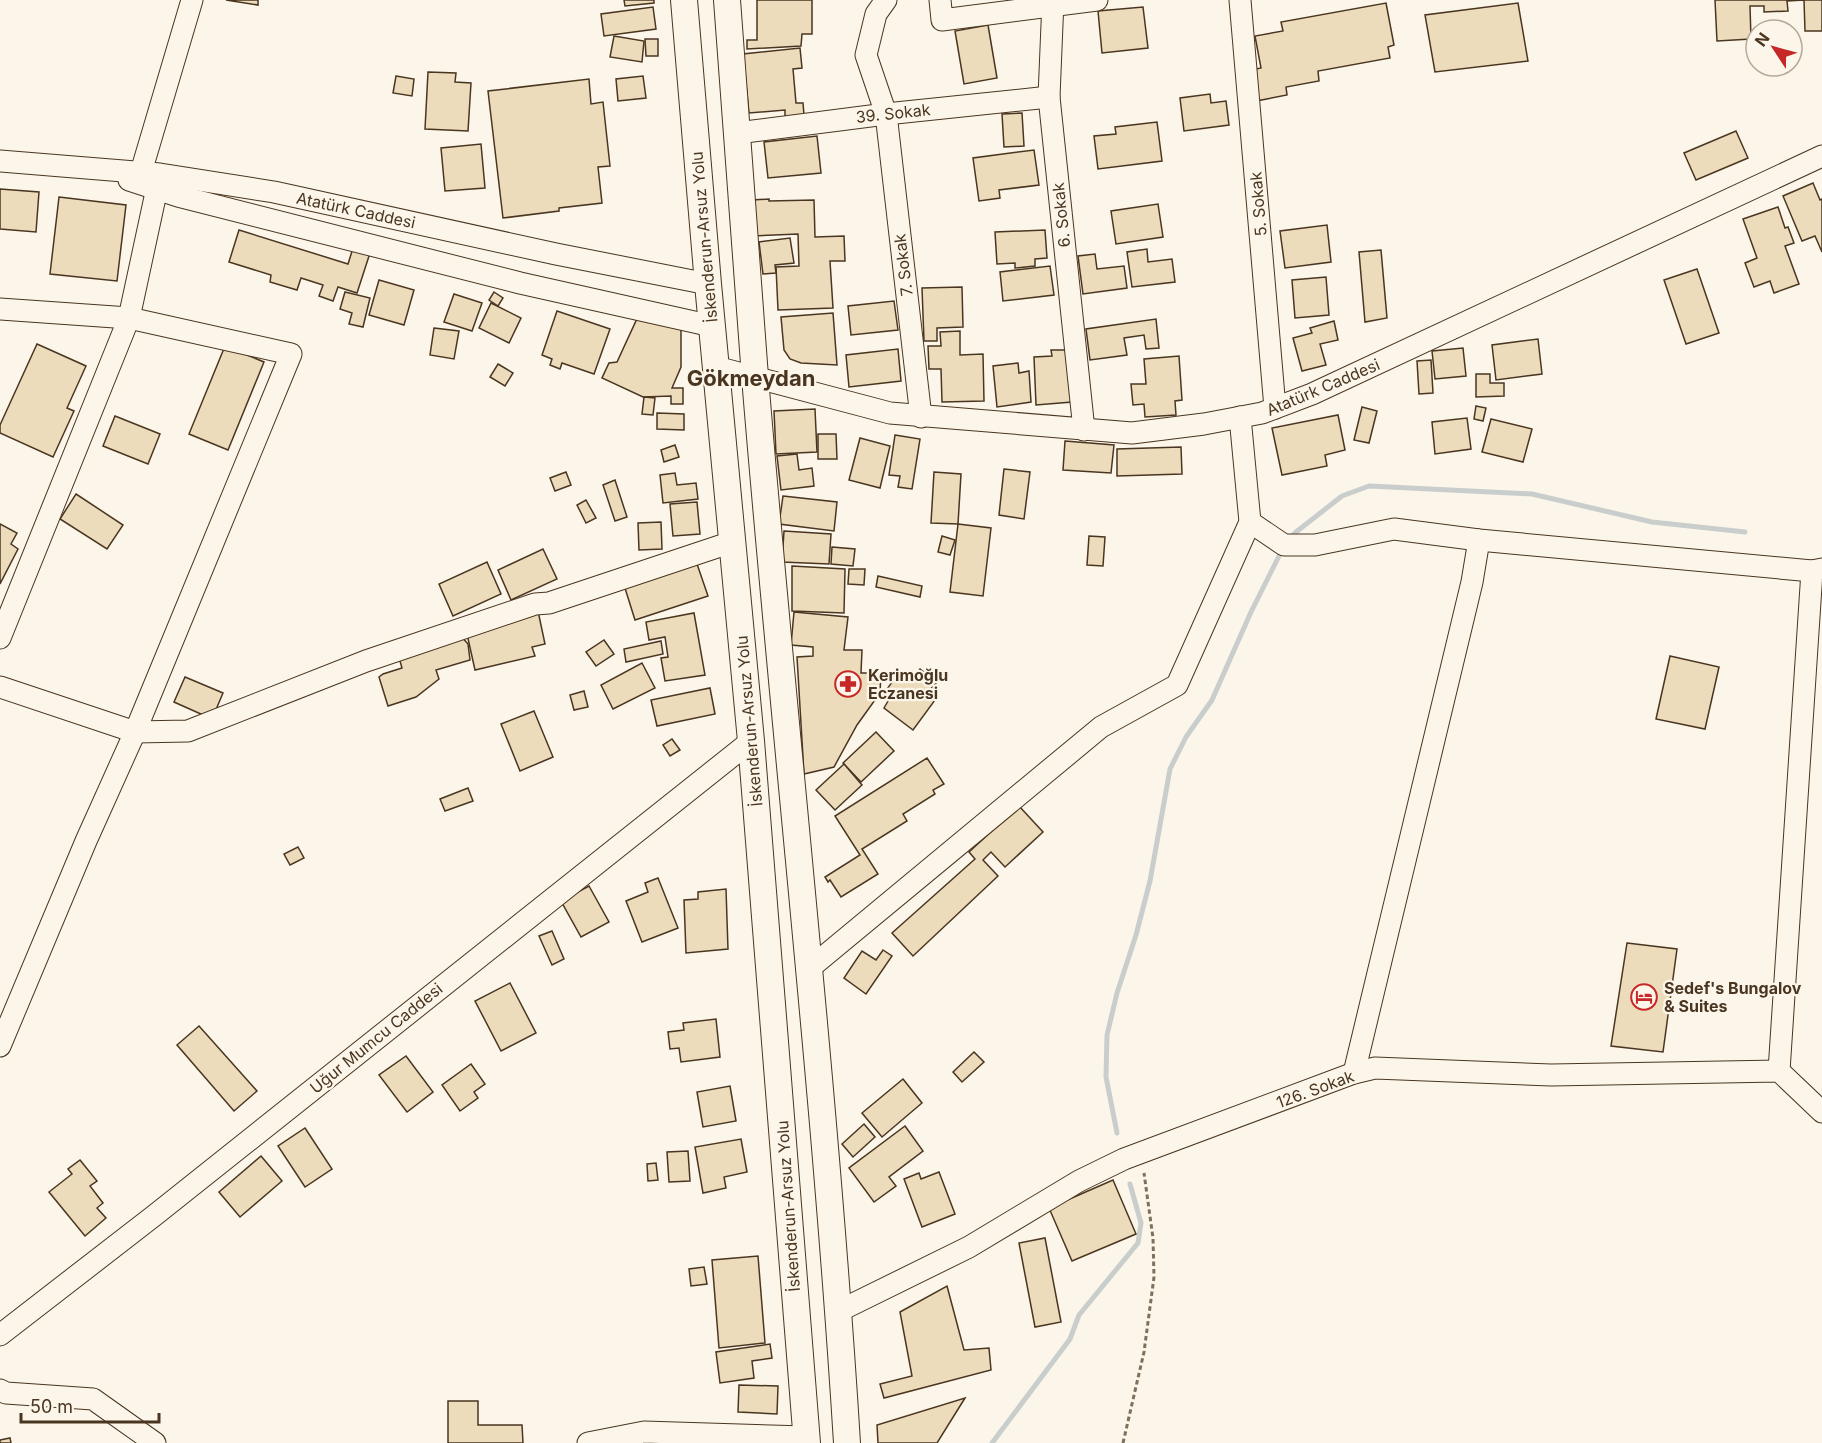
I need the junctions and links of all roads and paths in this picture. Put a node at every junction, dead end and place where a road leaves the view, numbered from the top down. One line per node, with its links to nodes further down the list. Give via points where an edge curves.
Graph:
1 (192, 0): 15 (street)
2 (684, 0): 17 (main road, İskenderun-Arsuz Yolu)
3 (727, 0): 11 (main road)
4 (886, 0): 10 (street, 7. Sokak, via 876,14 866,55)
5 (940, 0): 8 (street, via 942,20)
6 (1097, 0): 8 (street)
7 (1240, 0): 23 (street, 5. Sokak)
8 (1053, 3): 9 (street, 6. Sokak)
9 (1049, 97): 10 (street, 39. Sokak); 26 (street, 6. Sokak)
10 (886, 114): 11 (street, 39. Sokak); 24 (street, 7. Sokak)
11 (737, 133): 22 (main road)
12 (1822, 156): 23 (street, Atatürk Caddesi, via 1360,373)
13 (0, 161): 14 (street, Atatürk Caddesi)
14 (94, 169): 15 (street, Atatürk Caddesi); 16 (street)
15 (141, 172): 17 (street, Atatürk Caddesi, via 274,192)
16 (157, 188): 19 (street); 20 (street, via 520,283)
17 (708, 284): 20 (main road, İskenderun-Arsuz Yolu)
18 (0, 309): 19 (street)
19 (129, 318): 31 (street); 33 (street, via 291,354)
20 (712, 326): 21 (main road, İskenderun-Arsuz Yolu)
21 (716, 366): 22 (street, Atatürk Caddesi); 29 (main road, İskenderun-Arsuz Yolu)
22 (755, 377): 24 (street, Atatürk Caddesi, via 890,413); 35 (main road)
23 (1275, 408): 25 (street, Atatürk Caddesi)
24 (921, 417): 26 (street, Atatürk Caddesi)
25 (1240, 417): 26 (street, Atatürk Caddesi, via 1132,433); 27 (street)
26 (1084, 430)
27 (1250, 522): 28 (street, via 1284,545 1315,545 1394,529); 35 (street, via 1177,685 1101,728)
28 (1479, 540): 30 (street); 38 (street)
29 (732, 542): 33 (street, via 366,660 188,731); 34 (main road, İskenderun-Arsuz Yolu)
30 (1817, 570): 37 (street)
31 (0, 638)
32 (0, 687): 33 (street)
33 (135, 732): 36 (street)
34 (752, 741): 42 (street, Uğur Mumcu Caddesi); 45 (main road, İskenderun-Arsuz Yolu)
35 (810, 968): 41 (main road)
36 (0, 1046)
37 (1779, 1071): 38 (street, 126. Sokak, via 1551,1075 1375,1068); 39 (street)
38 (1354, 1073): 40 (street, 126. Sokak)
39 (1822, 1112)
40 (1142, 1152): 41 (street, 126. Sokak, via 1079,1181 969,1247); 49 (path, via 1154,1238 1154,1277 1144,1352)
41 (839, 1311): 48 (main road)
42 (0, 1335)
43 (0, 1390): 46 (street, via 93,1399)
44 (627, 1438): 45 (street, via 644,1431); 47 (street)
45 (806, 1440)
46 (154, 1443)
47 (588, 1443)
48 (847, 1443)
49 (1123, 1443)

